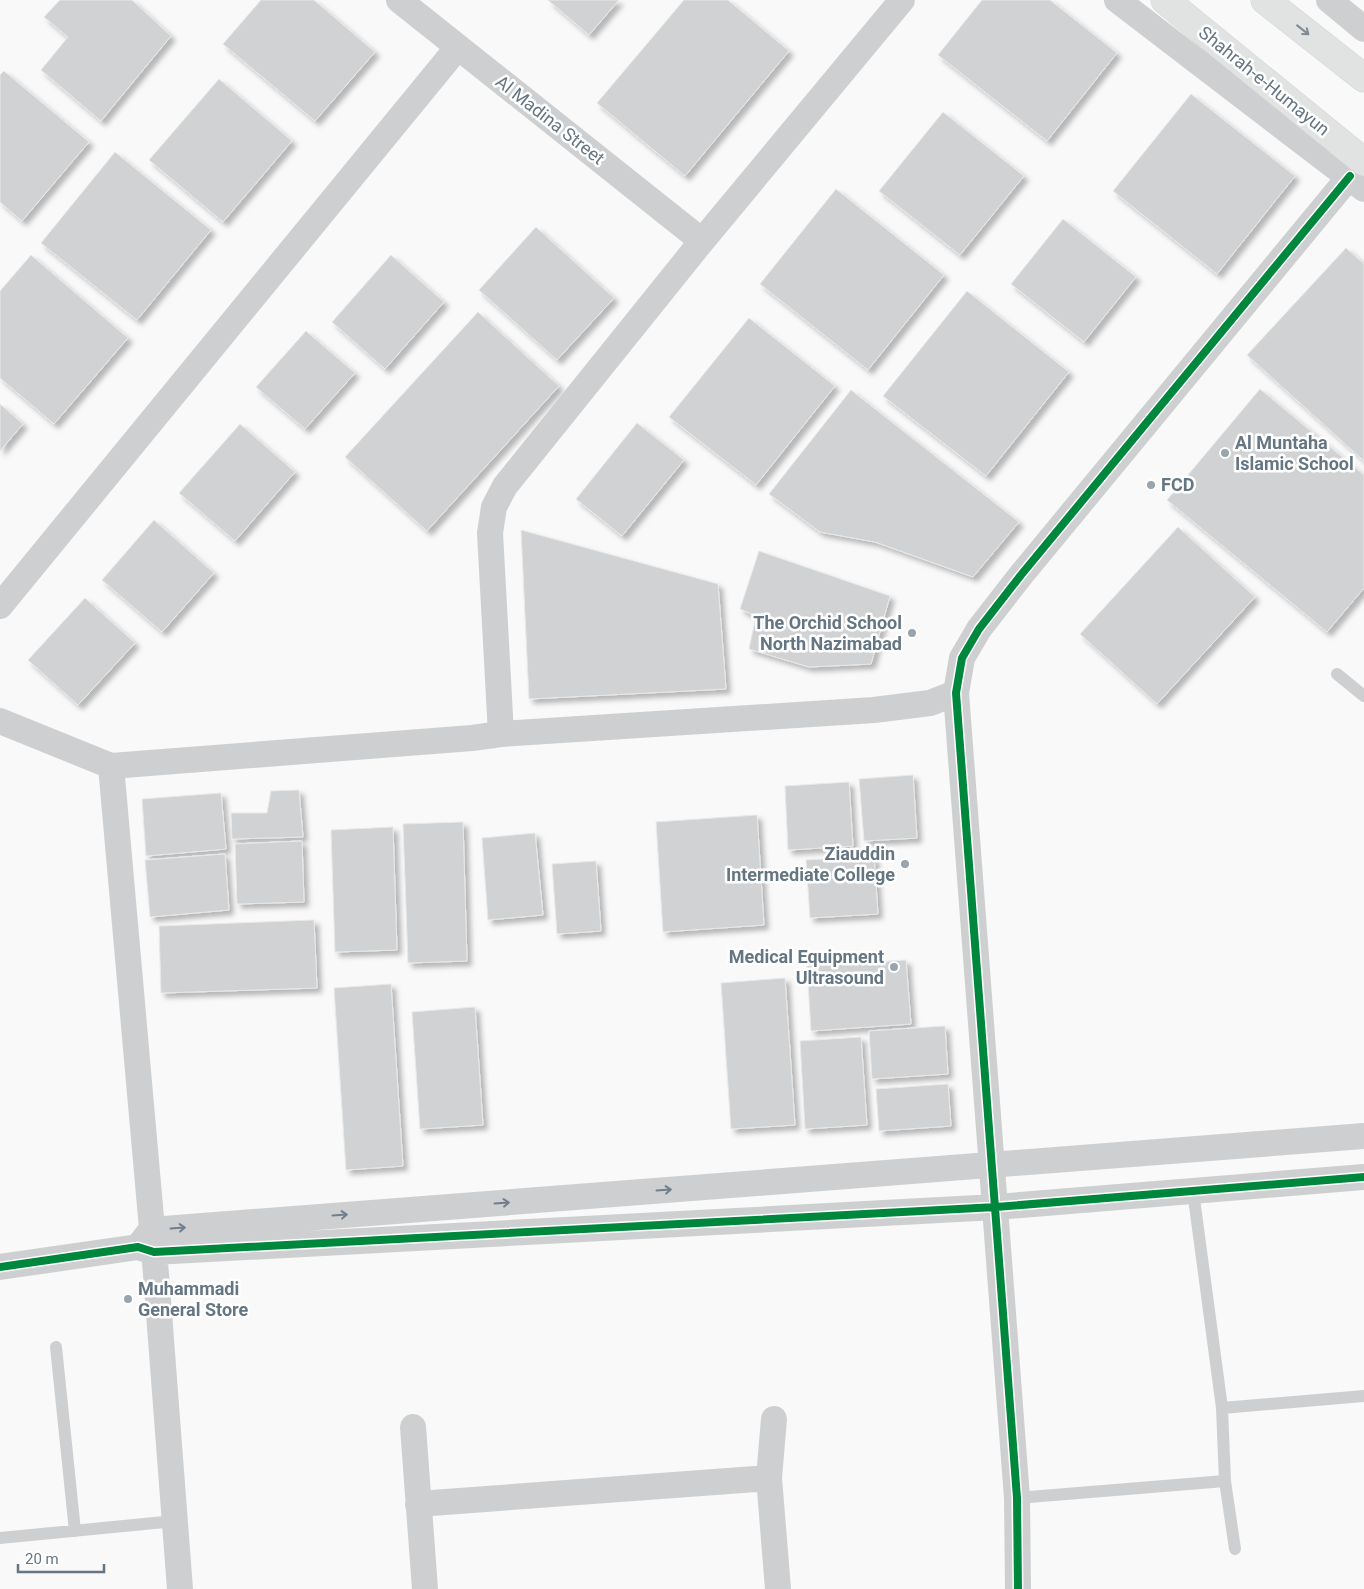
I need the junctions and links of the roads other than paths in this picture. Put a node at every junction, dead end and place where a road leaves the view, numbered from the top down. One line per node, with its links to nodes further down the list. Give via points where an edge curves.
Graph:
1 (399, 0): 8 (street, Al Madina Street)
2 (902, 0): 11 (street)
3 (1117, 0): 10 (street)
4 (1165, 0): 10 (main road, Shahrah-e-Humayun)
5 (1265, 0): 9 (main road, one-way to 9)
6 (1329, 0): 7 (street)
7 (1364, 29)
8 (458, 47): 11 (street, Al Madina Street); 12 (street)
9 (1364, 78)
10 (1359, 176): 14 (street, via 979,629 962,658)
11 (702, 241): 17 (street, via 505,486 494,507 490,533)
12 (0, 606)
13 (1336, 674): 15 (lane)
14 (956, 693): 17 (street, via 930,703 874,710); 20 (street)
15 (1364, 696)
16 (0, 720): 18 (street)
17 (501, 734): 18 (street)
18 (111, 766): 24 (street)
19 (1364, 1136): 20 (street)
20 (992, 1164): 23 (street); 24 (street, one-way to 20)
21 (1364, 1177): 22 (street)
22 (1193, 1191): 23 (street); 28 (lane)
23 (996, 1207): 24 (street); 33 (street)
24 (148, 1243): 25 (street); 35 (street)
25 (0, 1267)
26 (56, 1347): 36 (lane)
27 (1364, 1396): 28 (lane)
28 (1222, 1408): 32 (lane)
29 (774, 1419): 31 (street)
30 (413, 1427): 34 (street)
31 (769, 1478): 34 (street); 41 (street)
32 (1225, 1480): 33 (lane); 38 (lane)
33 (1017, 1498): 42 (street)
34 (418, 1504): 40 (street)
35 (175, 1521): 36 (lane); 39 (street)
36 (75, 1531): 37 (lane)
37 (0, 1538)
38 (1235, 1549)
39 (180, 1589)
40 (425, 1589)
41 (778, 1589)
42 (1018, 1589)

